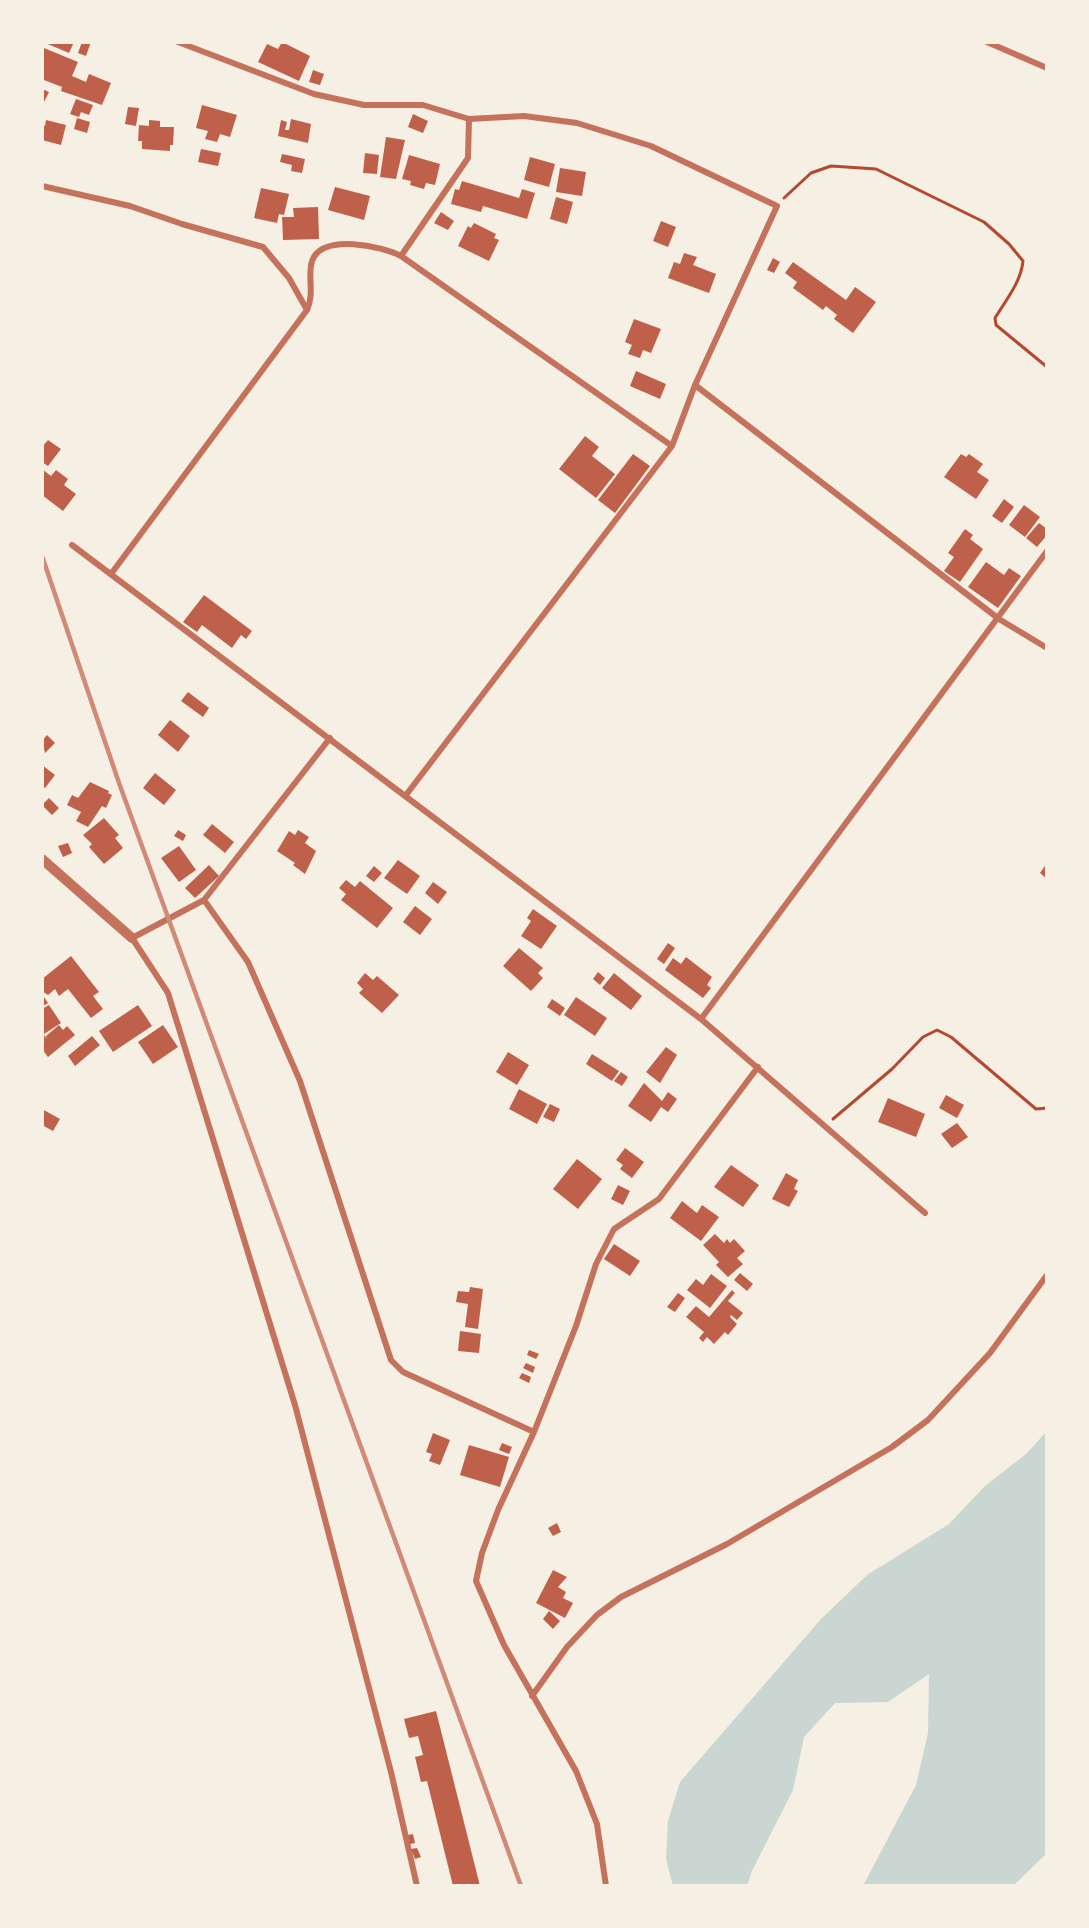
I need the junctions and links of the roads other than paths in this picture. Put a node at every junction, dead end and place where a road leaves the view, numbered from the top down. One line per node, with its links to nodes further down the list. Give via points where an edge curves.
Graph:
1 (178, 42): 4 (street, via 314,94 364,105 423,105)
2 (987, 42): 3 (street)
3 (1047, 68)
4 (468, 119): 6 (street, via 468,158); 8 (street, via 524,116 577,123 651,146 777,206)
5 (42, 186): 7 (street, via 130,206 263,247 289,278)
6 (401, 256): 7 (street, via 385,248 347,244 324,247 312,261 313,296); 9 (street)
7 (307, 310): 12 (street)
8 (695, 385): 9 (street); 13 (street)
9 (672, 446): 16 (street)
10 (72, 545): 12 (street)
11 (1047, 551): 13 (street)
12 (111, 574): 15 (street)
13 (999, 619): 14 (street); 20 (street)
14 (1047, 648)
15 (330, 738): 16 (street); 18 (street)
16 (406, 795): 20 (street)
17 (42, 859): 19 (street)
18 (204, 900): 19 (street); 24 (street, via 248,962 300,1081 391,1360 403,1372)
19 (132, 938): 26 (street, via 168,993 295,1405)
20 (701, 1019): 21 (street)
21 (758, 1067): 22 (street); 24 (street, via 659,1199 614,1229 596,1264)
22 (925, 1213)
23 (1047, 1275): 25 (street, via 990,1353 928,1420 892,1447 727,1544 621,1596 567,1647)
24 (534, 1432): 25 (street, via 498,1510 476,1581)
25 (532, 1696): 27 (street, via 576,1771 597,1824)
26 (417, 1886)
27 (606, 1886)

